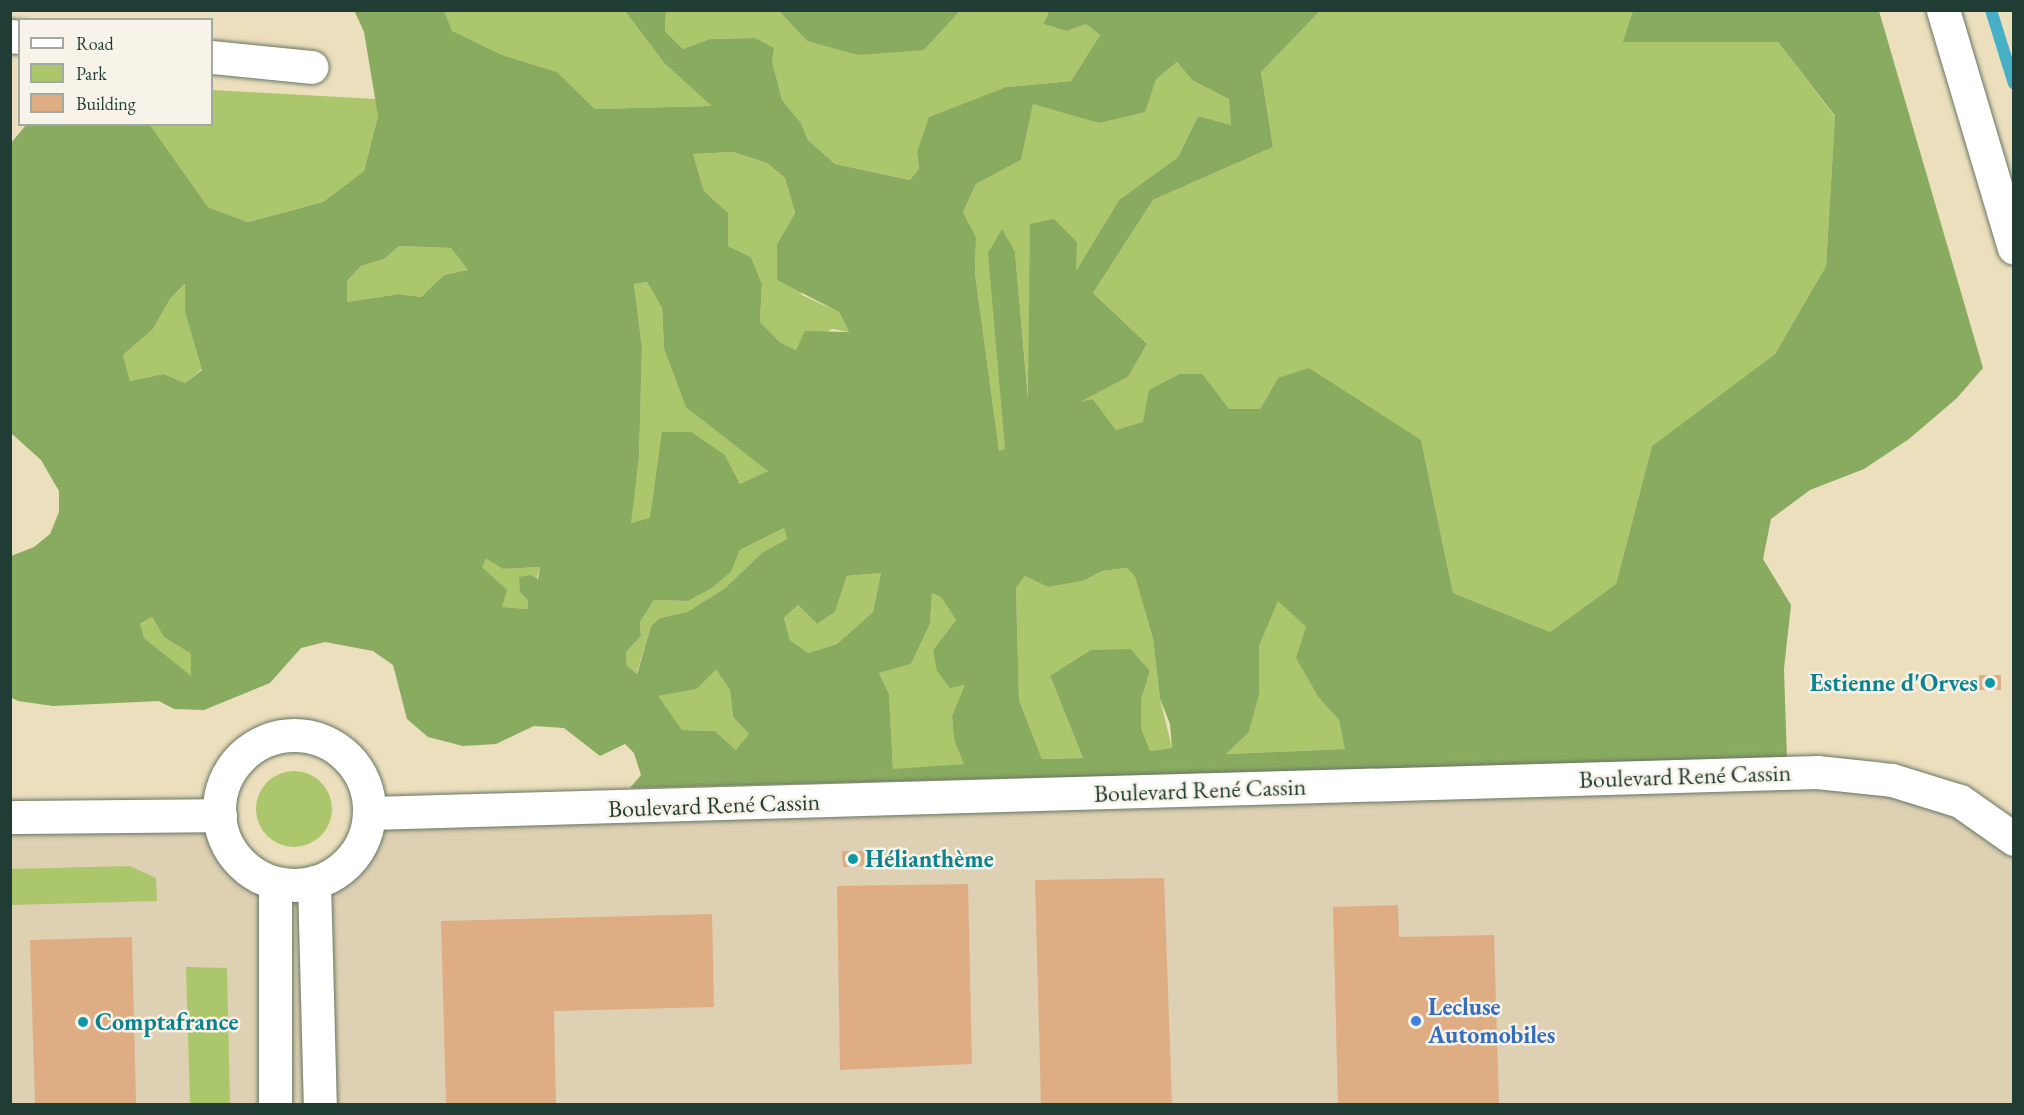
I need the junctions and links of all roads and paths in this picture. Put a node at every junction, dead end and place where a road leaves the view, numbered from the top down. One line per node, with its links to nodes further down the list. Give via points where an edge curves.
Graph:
1 (1943, 10): 4 (street)
2 (213, 57): 3 (street)
3 (312, 67)
4 (2013, 248)
5 (370, 813): 6 (street, via 369,795 360,770 342,750 318,738 295,734 269,738 246,751 228,771 219,796); 8 (street, Boulevard René Cassin, via 1818,772 1892,780 1960,801); 9 (street, via 361,846 345,867)
6 (220, 815): 7 (street); 10 (street, via 221,830 232,854 251,873)
7 (10, 817)
8 (2013, 839)
9 (314, 882): 10 (street, via 301,886); 12 (street)
10 (275, 884): 11 (street)
11 (275, 1104)
12 (320, 1104)

